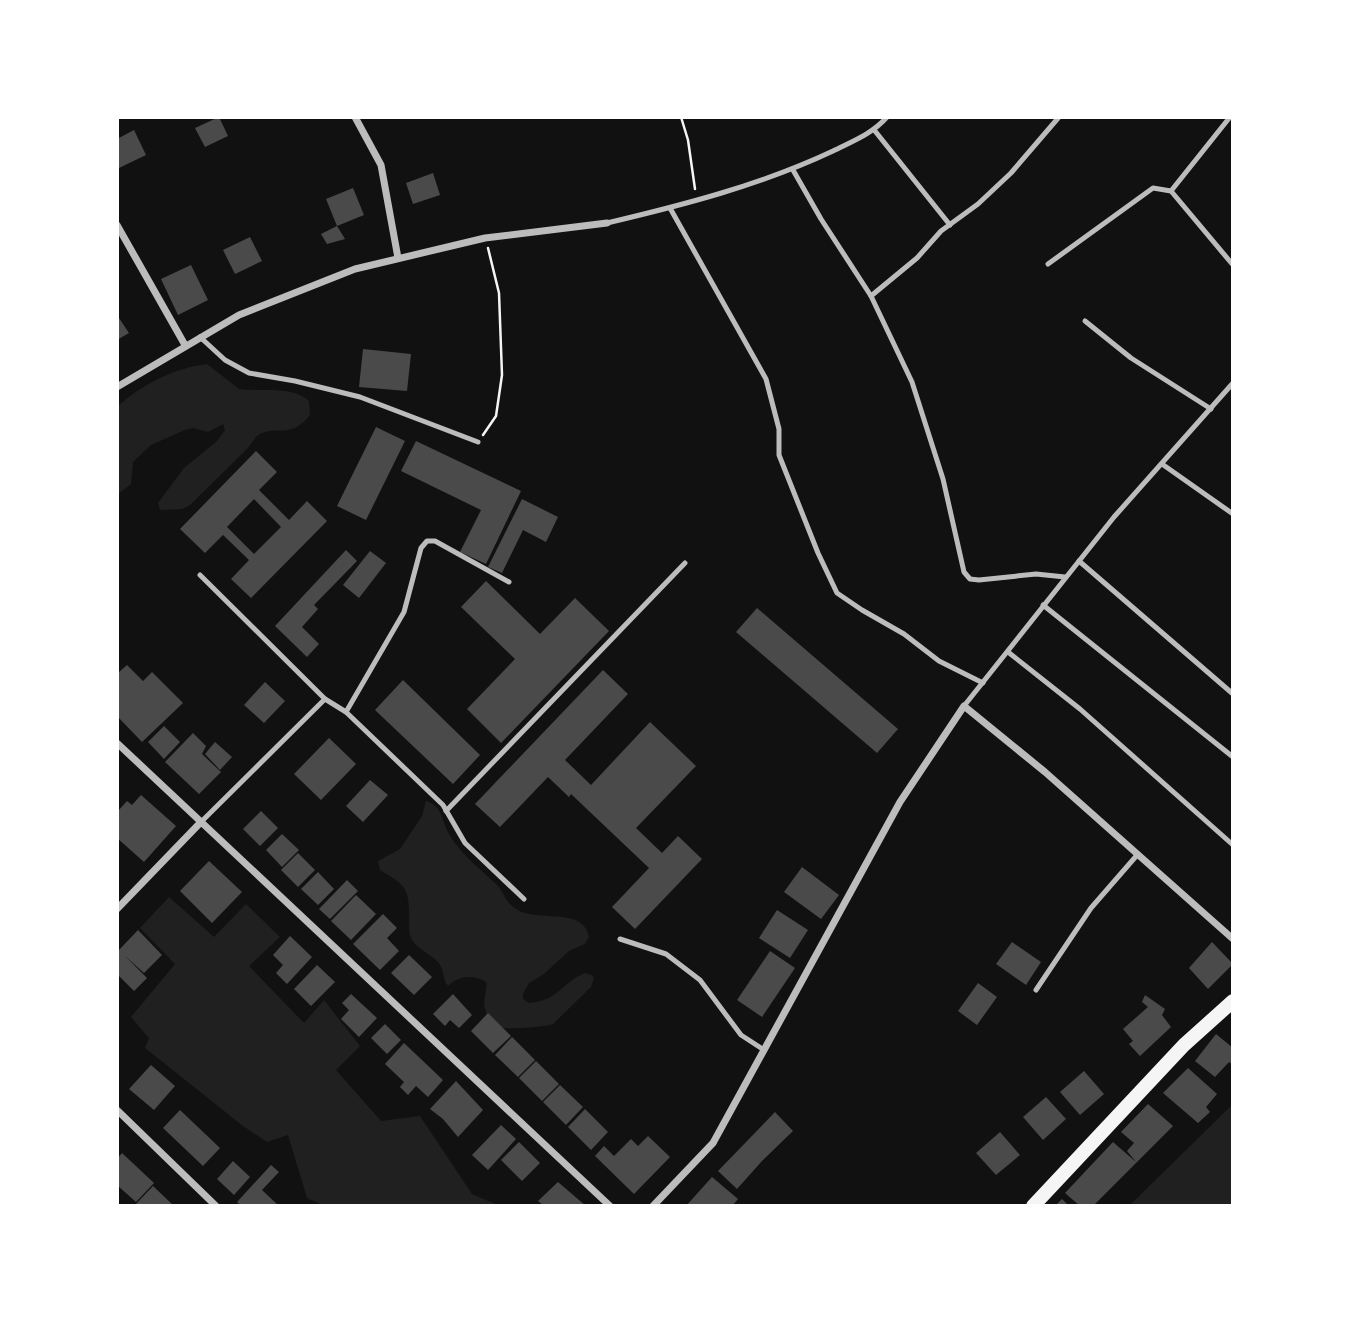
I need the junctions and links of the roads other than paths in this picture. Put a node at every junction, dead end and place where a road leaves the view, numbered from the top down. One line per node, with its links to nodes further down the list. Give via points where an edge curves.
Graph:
1 (355, 117): 12 (street, via 381,165)
2 (887, 117): 5 (lane)
3 (1059, 117): 11 (lane, via 1011,173)
4 (1230, 117): 7 (lane)
5 (875, 131): 6 (lane); 11 (lane)
6 (793, 170): 8 (lane); 15 (lane)
7 (1171, 191): 13 (lane, via 1153,188); 14 (lane)
8 (670, 208): 9 (lane); 32 (lane, via 766,379 779,429 779,455 837,593 939,661)
9 (607, 223): 12 (street, via 485,238)
10 (117, 225): 18 (street)
11 (950, 225): 15 (lane)
12 (398, 258): 17 (street, via 239,315)
13 (1048, 264)
14 (1233, 265)
15 (871, 296): 28 (lane, via 912,382 943,480 964,572 979,580 1036,574)
16 (1085, 321): 21 (lane, via 1131,358)
17 (200, 337): 18 (street); 22 (lane, via 225,360 249,373 360,397)
18 (185, 345): 20 (street)
19 (1233, 383): 21 (lane)
20 (117, 387)
21 (1211, 409): 23 (lane)
22 (478, 442)
23 (1162, 464): 24 (lane); 25 (lane)
24 (1233, 514)
25 (1079, 561): 28 (lane); 33 (lane)
26 (685, 563): 39 (lane)
27 (200, 575): 34 (lane)
28 (1065, 577): 30 (lane)
29 (509, 582): 36 (lane, via 435,541 427,541 421,548 404,612)
30 (1043, 605): 31 (lane); 38 (lane)
31 (1007, 652): 32 (lane); 41 (lane, via 1080,709)
32 (983, 683): 35 (lane)
33 (1233, 694)
34 (325, 699): 36 (lane); 40 (lane)
35 (964, 706): 42 (street); 49 (street, via 901,803)
36 (346, 712): 39 (lane)
37 (117, 743): 40 (street)
38 (1233, 757)
39 (446, 811): 43 (lane, via 465,842)
40 (201, 823): 44 (street); 52 (street)
41 (1233, 845)
42 (1138, 854): 46 (street); 47 (lane, via 1091,908)
43 (524, 899)
44 (117, 909)
45 (620, 939): 49 (lane, via 666,954 699,980 741,1035)
46 (1233, 939)
47 (1036, 990)
48 (1233, 1001): 54 (main road, via 1184,1045)
49 (764, 1050): 53 (street, via 713,1143)
50 (117, 1110): 51 (street)
51 (216, 1206)
52 (610, 1206)
53 (653, 1206)
54 (1033, 1206)

